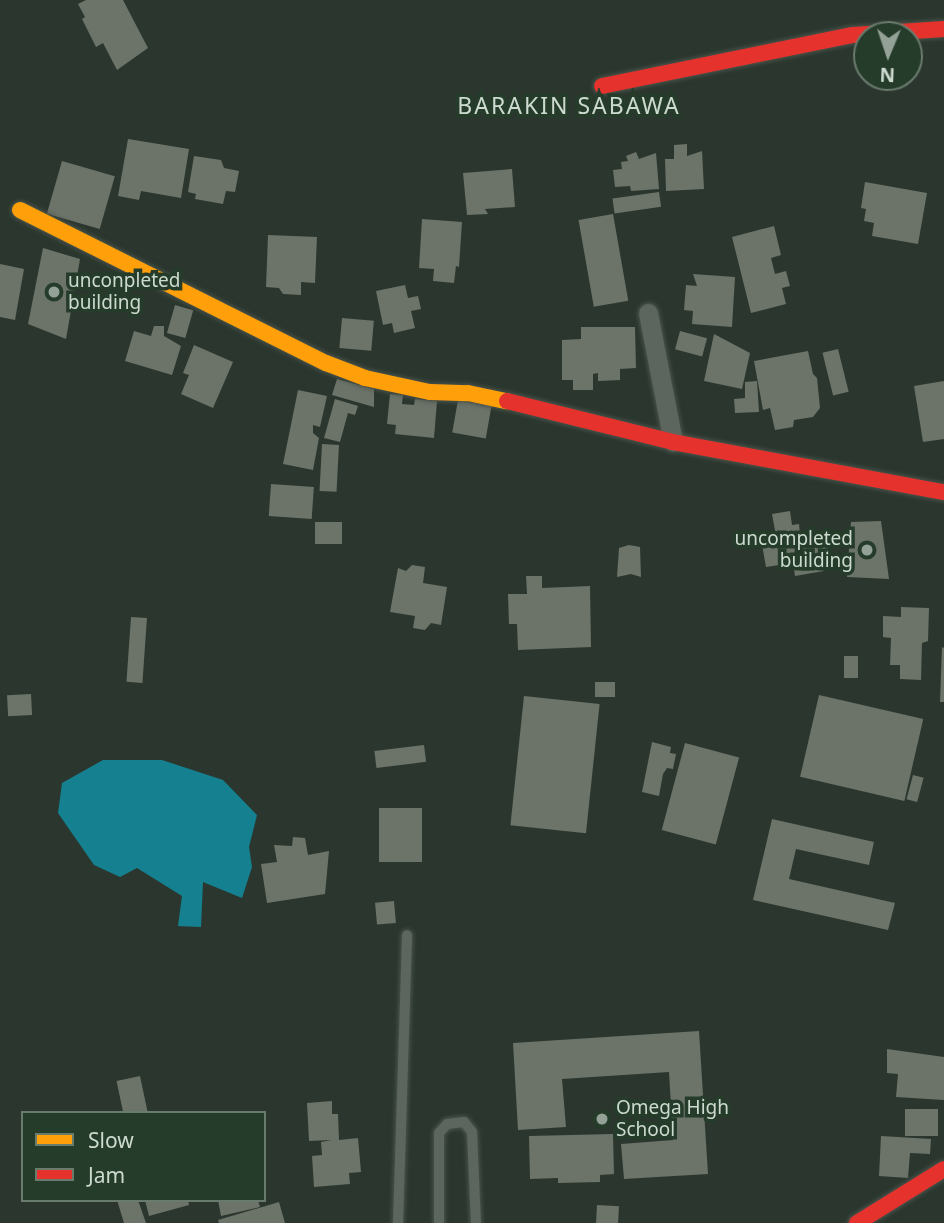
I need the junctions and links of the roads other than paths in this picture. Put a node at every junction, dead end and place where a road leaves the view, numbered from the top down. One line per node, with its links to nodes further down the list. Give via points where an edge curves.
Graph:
1 (944, 29): 2 (street, via 853,35)
2 (602, 86)
3 (20, 211): 5 (street, via 365,378 430,392 496,398)
4 (648, 313): 5 (street)
5 (673, 442): 6 (street)
6 (944, 492)
7 (407, 935): 9 (lane)
8 (944, 1169): 12 (street)
9 (398, 1223)
10 (439, 1223): 11 (lane, via 439,1133 447,1124 464,1122 472,1132)
11 (476, 1223)
12 (857, 1223)

